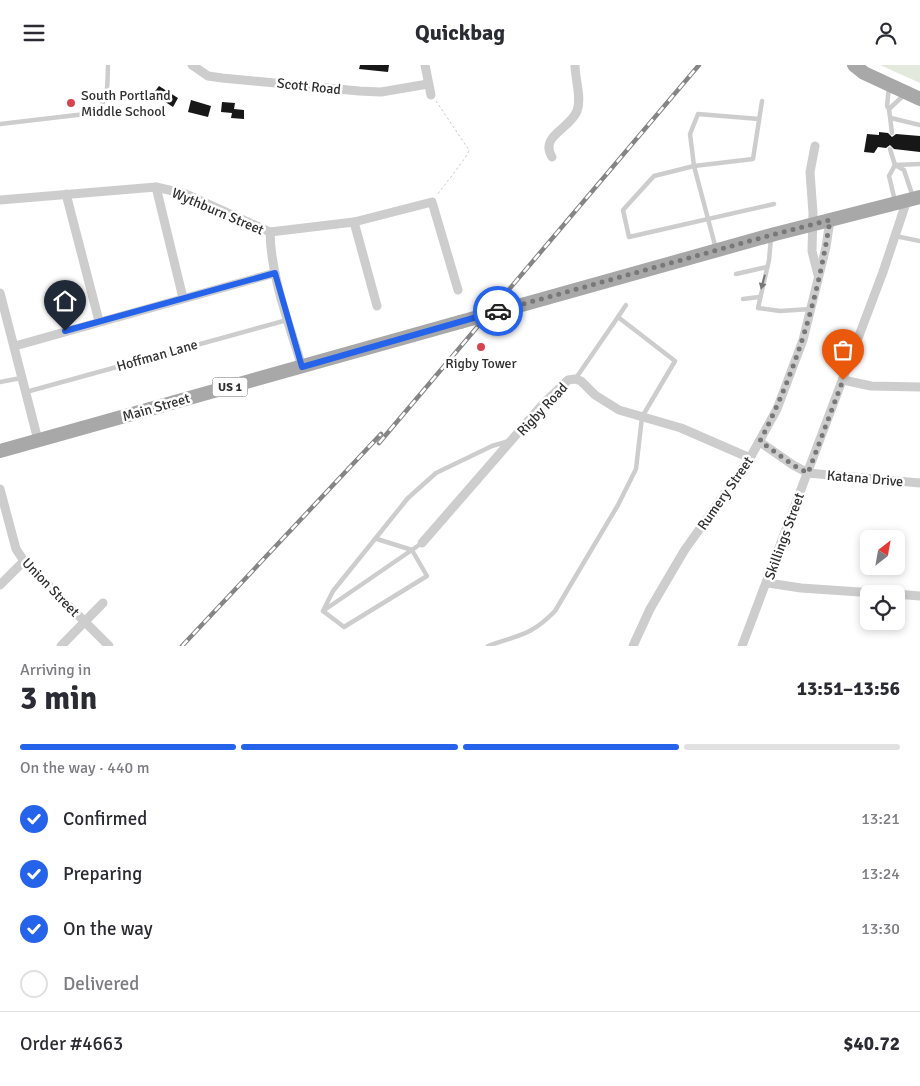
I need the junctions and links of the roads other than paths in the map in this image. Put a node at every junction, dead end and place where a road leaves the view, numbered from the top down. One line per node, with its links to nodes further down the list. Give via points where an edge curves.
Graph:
1 (108, 65): 15 (lane, via 106,99 94,113)
2 (192, 65): 6 (street, Scott Road, via 208,75 222,78 358,91 381,92)
3 (425, 65): 6 (street)
4 (575, 65): 20 (street, via 577,111 553,136 549,144)
5 (855, 66): 7 (main road); 8 (main road, via 867,68)
6 (428, 84): 9 (street)
7 (889, 85): 8 (main road); 12 (lane)
8 (913, 93): 10 (main road); 12 (lane)
9 (431, 95)
10 (920, 99)
11 (762, 101): 14 (lane)
12 (889, 109): 13 (lane)
13 (891, 118): 16 (lane); 17 (lane)
14 (759, 119): 23 (lane, via 753,159); 23 (lane, via 698,113 690,134)
15 (0, 124)
16 (920, 125)
17 (892, 133)
18 (815, 146): 32 (street, Rumery Street, via 810,172)
19 (890, 149): 22 (lane)
20 (552, 157)
21 (920, 164): 22 (lane)
22 (895, 165): 27 (lane, via 904,170); 27 (lane, via 889,176)
23 (694, 166): 29 (lane); 29 (lane, via 654,176 623,210 629,237)
24 (156, 187): 25 (street, Wythburn Street); 33 (street, Wythburn Street, via 186,194); 45 (street)
25 (66, 194): 26 (street, Wythburn Street); 52 (street)
26 (0, 200)
27 (909, 200): 30 (main road, Main Street / US 1); 35 (street, Skillings Street)
28 (774, 204): 29 (lane)
29 (708, 220): 37 (lane)
30 (830, 220): 32 (main road, Main Street / US 1); 41 (street, Rumery Street)
31 (354, 222): 33 (street, Wythburn Street); 42 (street, Wythburn Street, via 432,202); 48 (street)
32 (813, 225): 34 (main road, Main Street / US 1); 41 (street, Rumery Street, via 812,251)
33 (270, 233): 39 (street)
34 (772, 235): 37 (main road, Main Street / US 1); 38 (lane)
35 (895, 236): 36 (lane); 57 (street, Skillings Street)
36 (920, 241)
37 (717, 250): 54 (main road, Main Street / US 1, bridge)
38 (767, 267): 40 (lane); 44 (lane, one-way to 44)
39 (275, 273): 45 (street); 51 (street)
40 (736, 274)
41 (818, 275): 49 (street, Rumery Street)
42 (458, 290)
43 (0, 293): 53 (street)
44 (759, 297): 46 (lane); 49 (lane, via 758,308 780,311)
45 (183, 298): 52 (street)
46 (743, 299)
47 (626, 305): 50 (lane)
48 (377, 307)
49 (811, 309): 64 (street, Rumery Street, via 785,392)
50 (618, 317): 56 (lane); 61 (lane, via 675,361)
51 (288, 319): 54 (street); 60 (lane, Hoffman Lane)
52 (99, 321): 53 (street)
53 (14, 346): 55 (street)
54 (302, 367): 62 (main road, Main Street / US 1)
55 (23, 377): 58 (lane); 60 (street)
56 (575, 379): 61 (street, Rigby Road, via 607,403); 63 (street, Rigby Road, via 561,384)
57 (843, 380): 59 (street, via 871,386); 67 (street, Skillings Street)
58 (0, 383)
59 (920, 387)
60 (26, 392): 62 (street)
61 (642, 417): 66 (street, Rigby Road, via 681,428); 84 (lane, via 636,469 555,611 541,625 520,637)
62 (38, 440): 65 (main road, Main Street / US 1)
63 (513, 440): 70 (lane, via 492,446 436,473 408,498); 71 (street, Rigby Road)
64 (760, 441): 66 (street, Rumery Street); 67 (street, Katana Drive)
65 (0, 451)
66 (750, 458): 85 (street, Rumery Street, via 684,551 650,609)
67 (808, 473): 68 (street, Katana Drive); 74 (street, Skillings Street)
68 (920, 483)
69 (0, 489): 73 (street, Union Street, via 16,549)
70 (377, 539): 72 (lane); 80 (lane, via 333,591)
71 (422, 543): 72 (lane)
72 (412, 550): 80 (lane); 80 (lane, via 427,576 344,627)
73 (24, 561): 75 (street); 81 (street, Union Street)
74 (768, 583): 76 (street); 86 (street, Skillings Street)
75 (0, 585)
76 (860, 592)
77 (905, 595): 78 (street)
78 (920, 596)
79 (103, 603): 81 (street)
80 (323, 611)
81 (84, 621): 82 (street); 83 (street, Union Street)
82 (61, 646)
83 (109, 646)
84 (488, 646)
85 (633, 646)
86 (742, 646)

